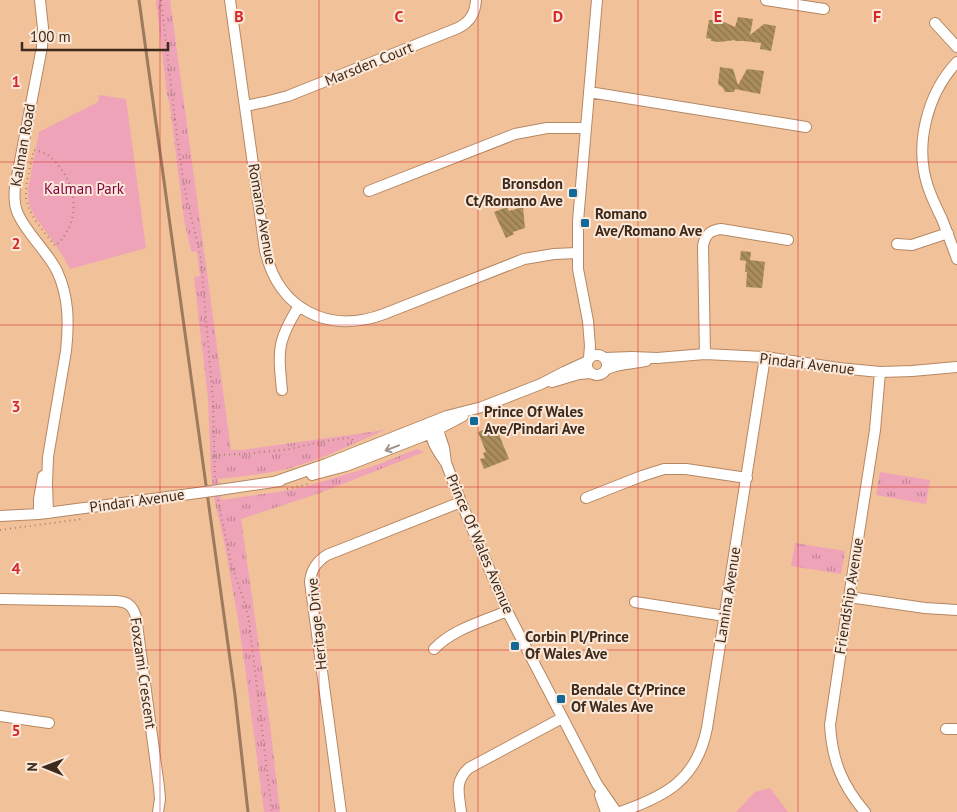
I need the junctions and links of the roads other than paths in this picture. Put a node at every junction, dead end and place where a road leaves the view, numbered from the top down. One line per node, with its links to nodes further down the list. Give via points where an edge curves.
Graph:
1 (40, 0): 38 (street, Kalman Road, via 43,42 14,195 18,213 56,270 68,310 66,351 41,485)
2 (230, 0): 11 (street, Romano Avenue)
3 (476, 0): 11 (street, Marsden Court, via 472,17 463,26 288,96)
4 (597, 0): 10 (street)
5 (766, 0): 6 (street)
6 (824, 9)
7 (935, 23): 8 (street)
8 (957, 47)
9 (957, 62): 15 (street, via 935,94 922,143 928,187)
10 (589, 92): 12 (street); 13 (street)
11 (245, 106): 20 (street, Romano Avenue, via 267,261 276,282)
12 (806, 126)
13 (586, 128): 14 (street, via 547,128 515,134); 18 (street)
14 (369, 191)
15 (948, 233): 17 (street, via 912,245); 19 (street)
16 (788, 240): 22 (street, via 721,229 706,236 703,246)
17 (897, 244)
18 (577, 253): 20 (street, Romano Avenue, via 524,259 364,320 333,321); 21 (street)
19 (957, 258)
20 (299, 306): 32 (street, via 280,342)
21 (588, 321): 23 (street); 26 (street)
22 (705, 354): 24 (street, Pindari Avenue); 25 (street, Pindari Avenue)
23 (604, 357): 24 (street, Pindari Avenue); 26 (street, via 595,355); 28 (street)
24 (657, 358): 28 (street, Pindari Avenue)
25 (765, 358): 29 (street, Pindari Avenue); 34 (street, Lamina Avenue)
26 (588, 360): 30 (street); 31 (street, Pindari Avenue)
27 (957, 367): 29 (street, Pindari Avenue)
28 (607, 369): 30 (street, via 600,375)
29 (880, 372): 40 (street, Friendship Avenue, via 875,430)
30 (590, 373): 31 (street, Pindari Avenue)
31 (541, 384): 33 (street, Pindari Avenue, via 482,407 447,416)
32 (282, 390)
33 (433, 428): 35 (street, Pindari Avenue); 35 (street, Pindari Avenue, one-way to 35, via 346,466); 37 (street, Prince Of Wales Avenue, via 444,448 446,463)
34 (747, 478): 36 (street, via 664,469); 45 (street, Lamina Avenue)
35 (274, 482): 38 (street, Pindari Avenue, bridge, via 218,494 190,494)
36 (586, 498)
37 (461, 502): 44 (street, Prince Of Wales Avenue); 53 (street, Heritage Drive, via 326,555 312,570 310,582)
38 (43, 514): 39 (street, Pindari Avenue)
39 (0, 516)
40 (849, 597): 43 (street); 56 (street, Friendship Avenue, via 830,725 833,755 839,772)
41 (0, 599): 52 (street, Foxzami Crescent, via 117,601 132,607 159,787)
42 (635, 602): 45 (street)
43 (957, 610)
44 (507, 611): 46 (street, via 453,634); 48 (street, Prince Of Wales Avenue)
45 (725, 616): 50 (street, Lamina Avenue, via 706,733 699,756 680,782)
46 (434, 649)
47 (0, 716): 49 (street)
48 (562, 718): 51 (street, Prince Of Wales Avenue); 54 (street, via 469,768 459,784)
49 (49, 723)
50 (642, 804): 51 (street, Lamina Avenue); 55 (street, Lamina Avenue)
51 (614, 811)
52 (158, 812)
53 (341, 812)
54 (461, 812)
55 (632, 812)
56 (864, 812)

